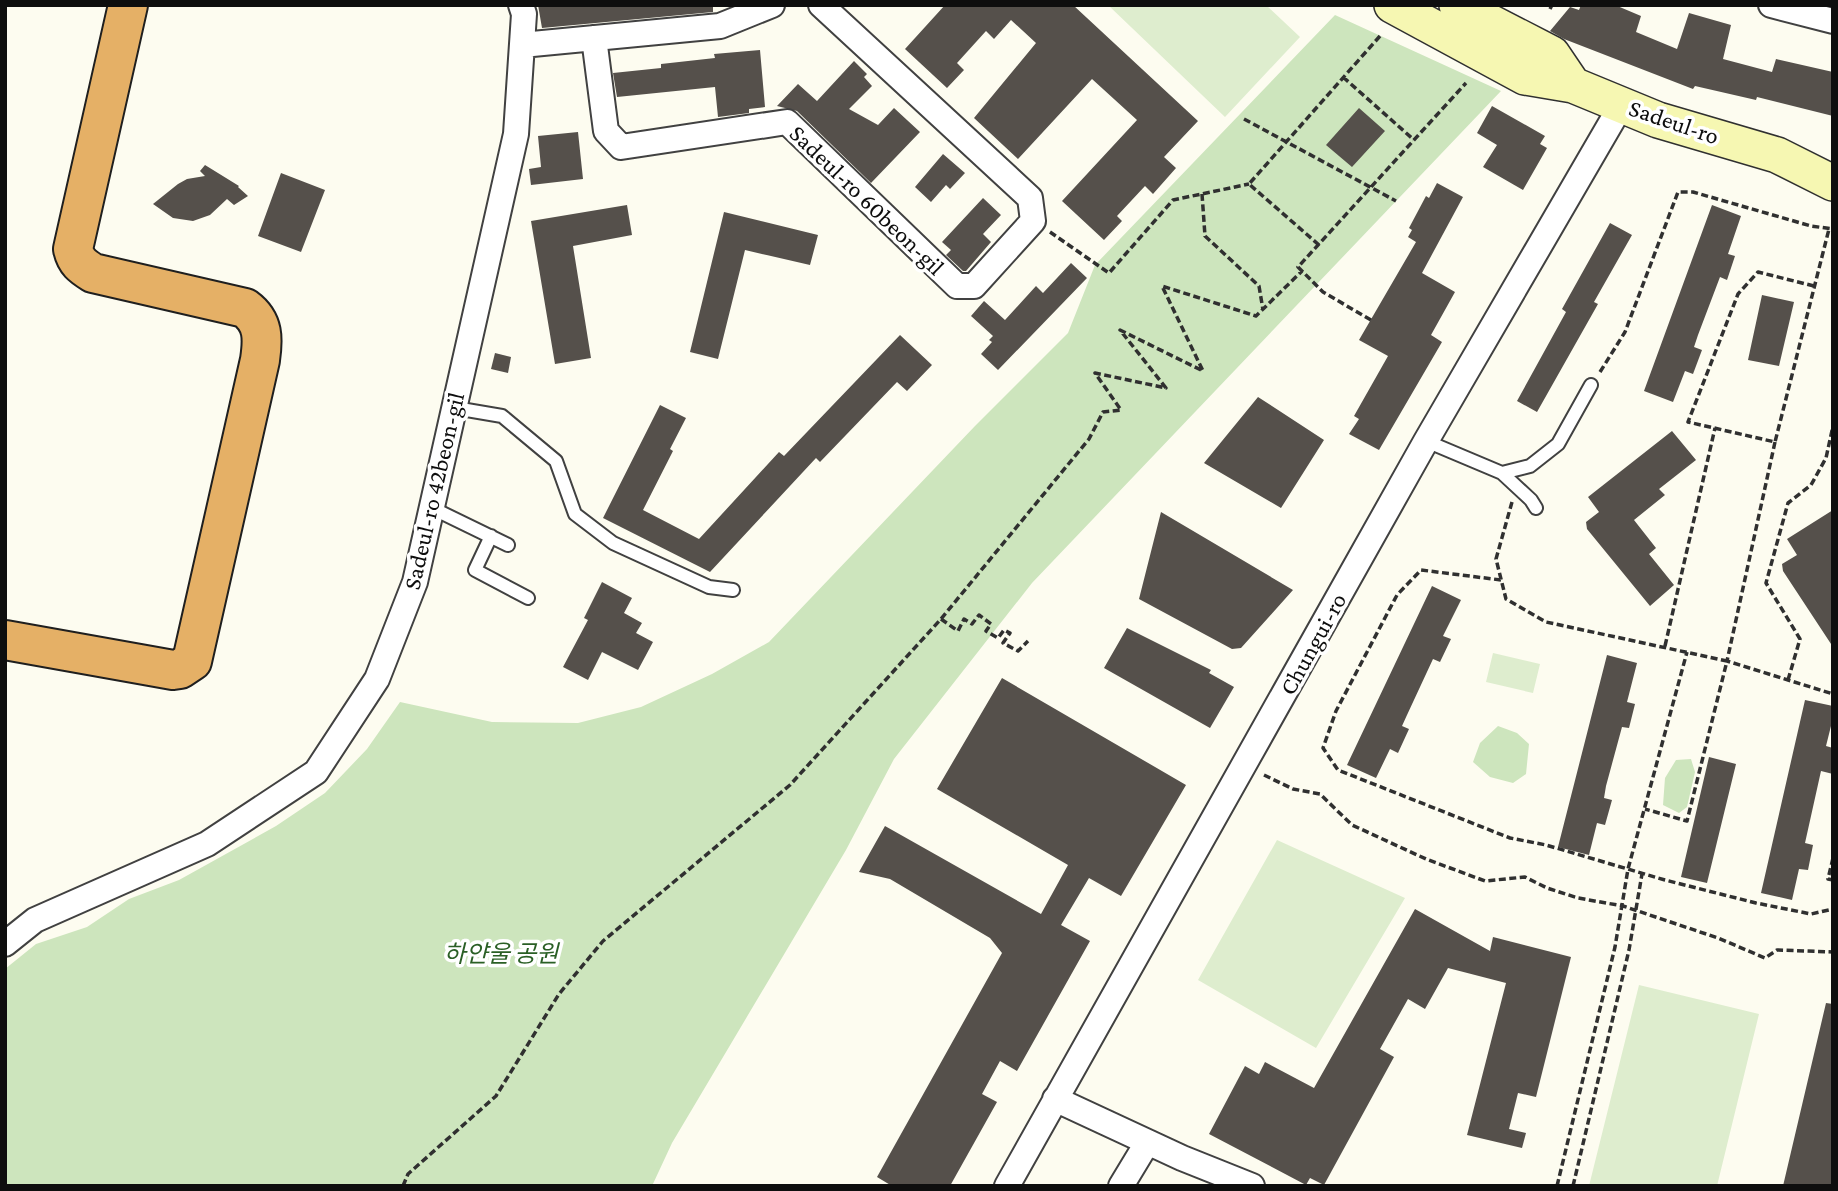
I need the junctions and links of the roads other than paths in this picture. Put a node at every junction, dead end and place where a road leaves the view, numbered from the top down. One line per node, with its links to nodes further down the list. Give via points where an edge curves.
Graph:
1 (128, 5): 26 (highway, via 73,249 75,258 93,273 246,308 259,325 260,360 191,661 173,670)
2 (522, 5): 10 (street, Sadeul-ro 42beon-gil)
3 (772, 5): 9 (street, via 720,26)
4 (821, 5): 9 (street, Sadeul-ro 60beon-gil, via 1030,198 1033,221 974,286 957,286 787,121 621,146 606,131)
5 (1457, 5): 11 (street, via 1552,54)
6 (1771, 5): 8 (street)
7 (1386, 21): 11 (street, Sadeul-ro, via 1525,78)
8 (1833, 21)
9 (594, 38): 10 (street)
10 (522, 45): 17 (street, Sadeul-ro 42beon-gil, via 516,134)
11 (1573, 85): 12 (street, Sadeul-ro)
12 (1622, 104): 14 (street, Sadeul-ro, via 1658,120); 18 (street, Chungui-ro)
13 (1833, 153): 14 (street, Sadeul-ro)
14 (1777, 155): 15 (street, Sadeul-ro)
15 (1833, 183)
16 (1591, 385): 19 (lane, via 1558,444 1530,466)
17 (454, 408): 20 (street, Sadeul-ro 42beon-gil); 24 (lane, via 502,416 556,461 575,514 612,543 709,587)
18 (1426, 441): 19 (lane); 28 (street, Chungui-ro)
19 (1502, 473): 21 (lane)
20 (432, 508): 22 (lane); 27 (street, Sadeul-ro 42beon-gil, via 415,582 377,679 316,772 207,844 35,920)
21 (1536, 508)
22 (491, 536): 23 (lane); 25 (lane, via 475,570)
23 (508, 545)
24 (733, 590)
25 (528, 598)
26 (5, 640)
27 (5, 944)
28 (1055, 1099): 29 (street); 31 (street, Chungui-ro)
29 (1147, 1143): 30 (street); 32 (street)
30 (1225, 1181): 33 (street)
31 (1007, 1186)
32 (1121, 1186)
33 (1252, 1186)

